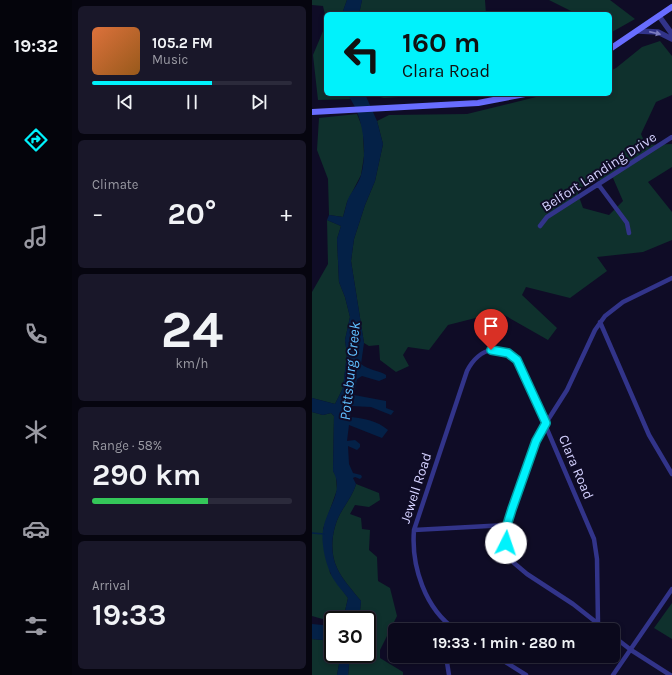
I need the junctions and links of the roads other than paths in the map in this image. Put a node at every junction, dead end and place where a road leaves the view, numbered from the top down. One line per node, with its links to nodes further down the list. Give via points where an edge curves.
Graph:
1 (672, 7): 2 (main road)
2 (659, 16): 3 (main road); 4 (street)
3 (638, 31): 5 (street, one-way to 5, via 658,32); 6 (main road)
4 (672, 34)
5 (672, 39)
6 (612, 48)
7 (518, 96): 8 (main road, via 478,103)
8 (312, 112)
9 (672, 137): 10 (street, Belfort Landing Drive)
10 (598, 184): 11 (street, Belfort Landing Drive, via 547,217); 12 (street, via 627,223)
11 (540, 226)
12 (629, 233)
13 (672, 278): 14 (street, via 623,302)
14 (600, 322): 16 (street, via 587,344 567,390); 17 (street, via 649,435)
15 (484, 351): 16 (street, Clara Road, via 502,350 517,360); 19 (street, Jewell Road, via 474,359 467,371)
16 (546, 423): 18 (street, via 536,441); 23 (street, Clara Road, via 594,539 597,559)
17 (672, 474)
18 (507, 525): 19 (street); 22 (street, via 507,549 514,563)
19 (414, 530): 21 (street, Jewell Road, via 414,554 418,573)
20 (672, 589): 25 (street)
21 (444, 622)
22 (597, 623)
23 (598, 623)
24 (620, 642): 25 (street)
25 (630, 650): 30 (street); 31 (street)
26 (447, 663): 28 (street)
27 (507, 663): 29 (street)
28 (449, 675)
29 (526, 675)
30 (613, 675)
31 (670, 675)

